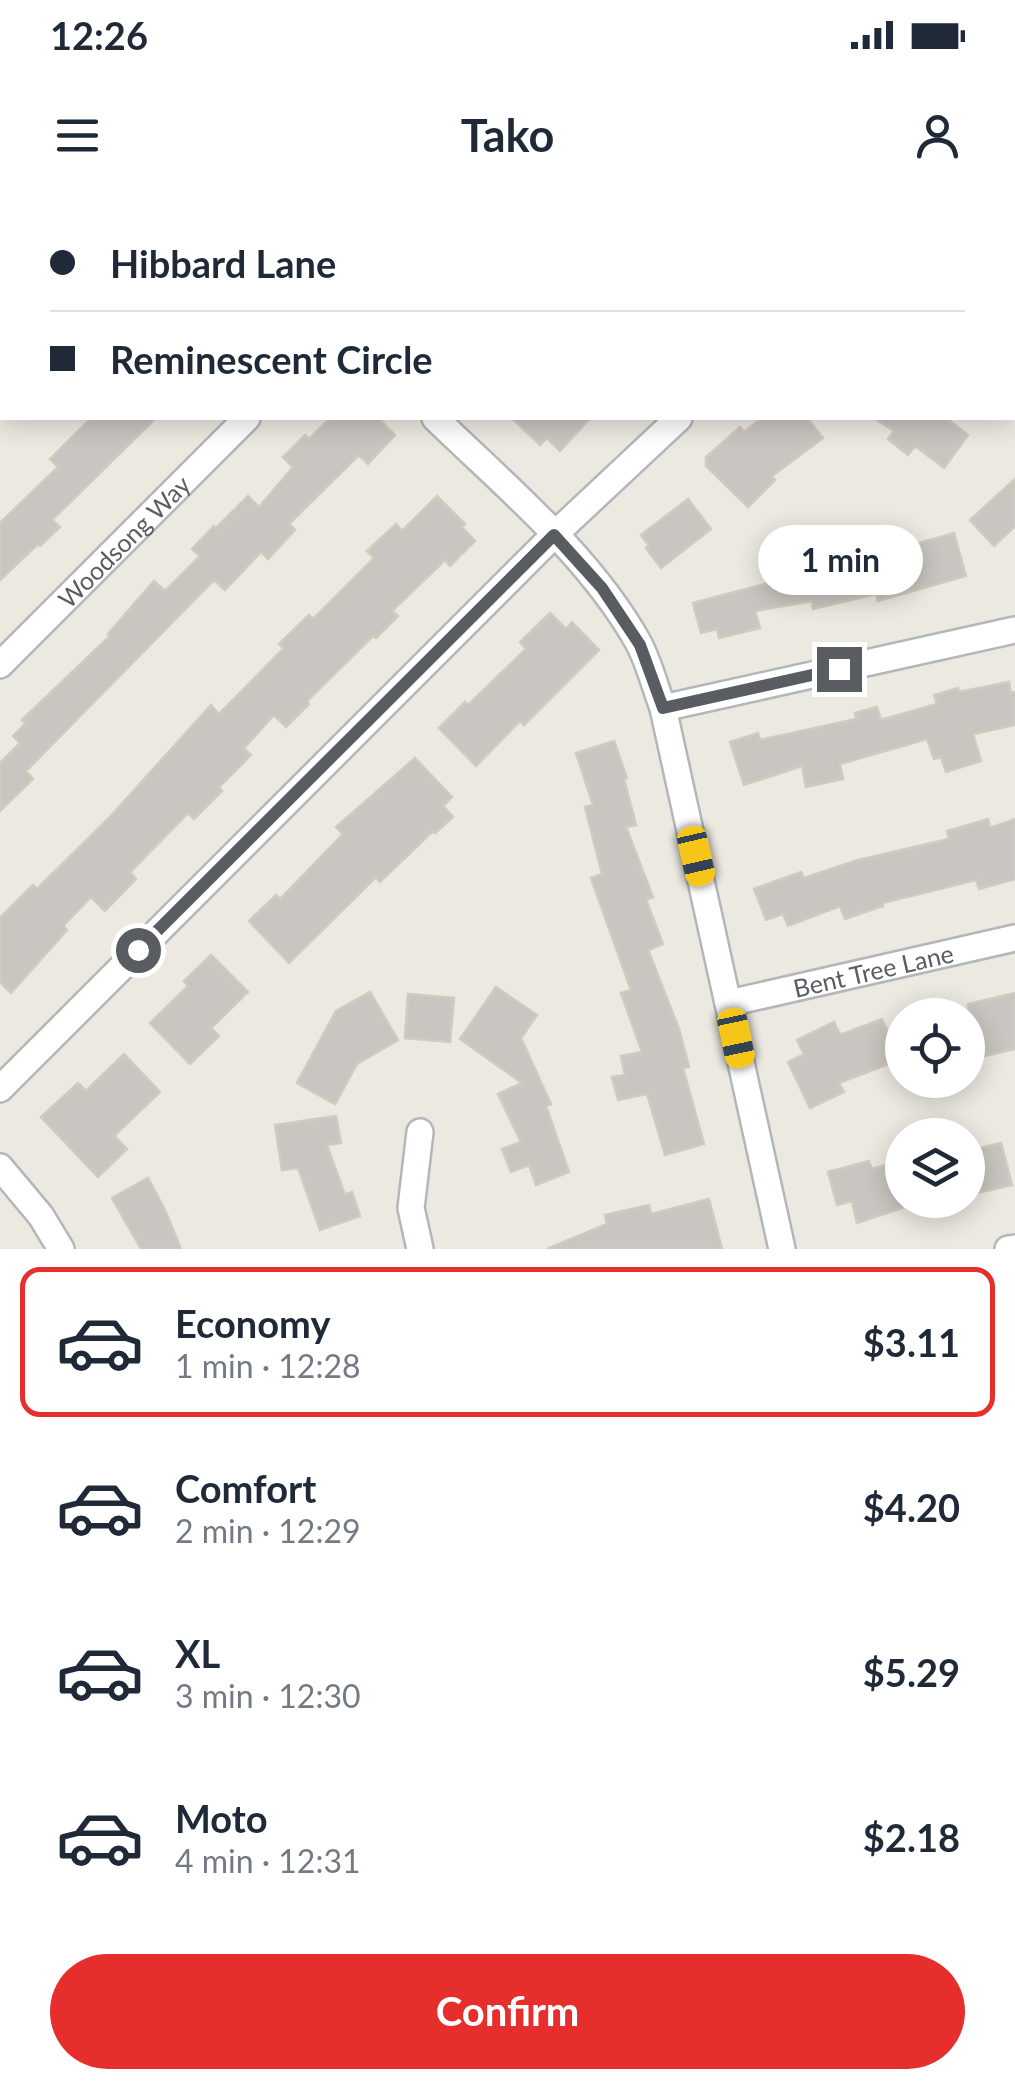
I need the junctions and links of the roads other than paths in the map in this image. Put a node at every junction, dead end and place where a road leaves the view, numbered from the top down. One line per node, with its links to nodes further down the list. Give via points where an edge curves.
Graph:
1 (245, 420): 6 (street, Woodsong Way)
2 (437, 420): 4 (street)
3 (677, 420): 4 (street)
4 (554, 535): 7 (street, via 602,588 640,645); 10 (street)
5 (1015, 630): 7 (street)
6 (0, 665)
7 (663, 708): 9 (street)
8 (1015, 938): 9 (street, Bent Tree Lane)
9 (729, 1003): 15 (street)
10 (0, 1089)
11 (420, 1132): 14 (street, via 411,1208)
12 (0, 1167): 13 (street)
13 (62, 1249)
14 (420, 1249)
15 (782, 1249)

